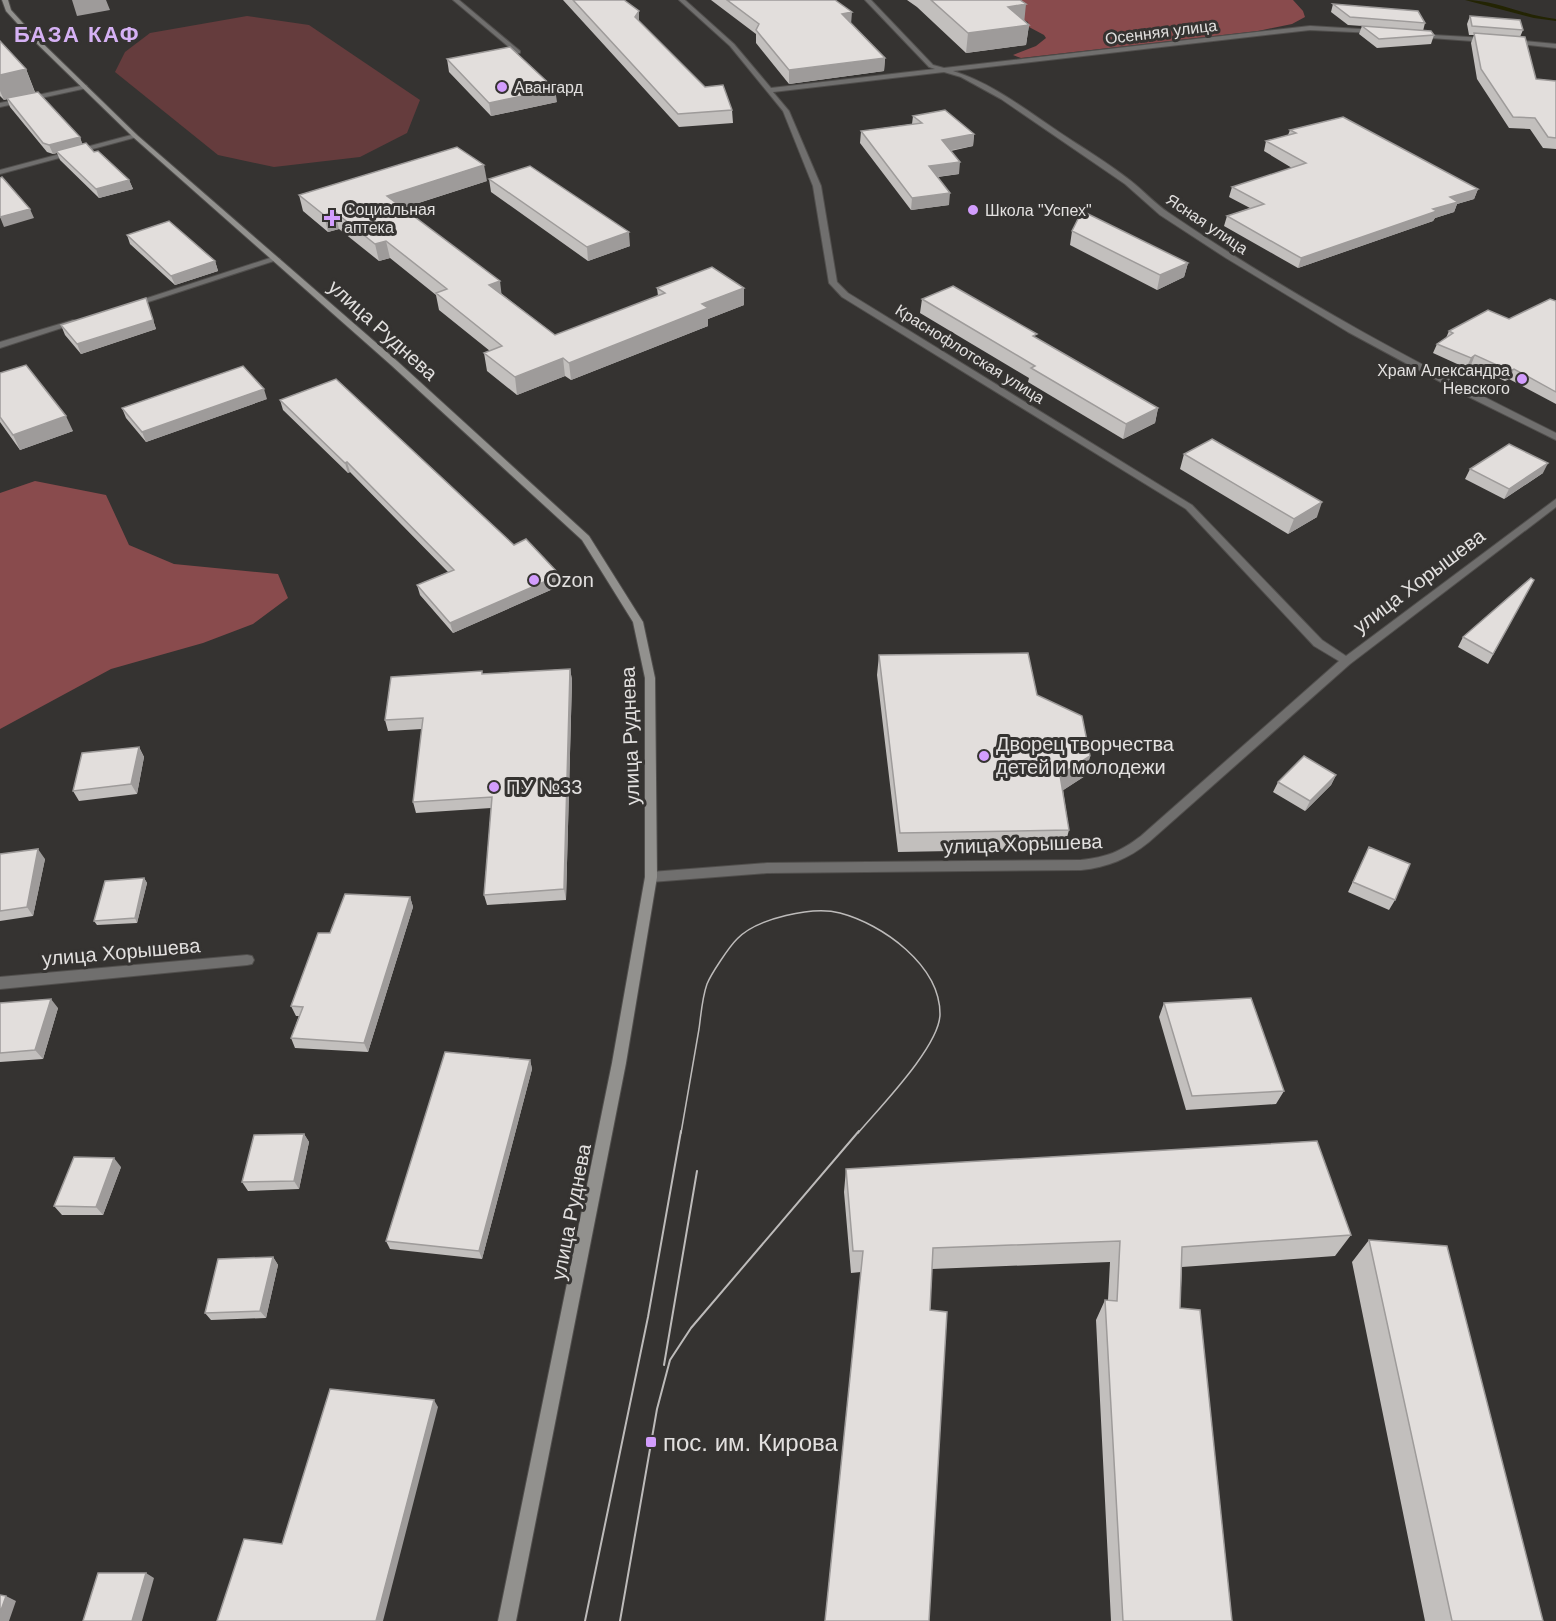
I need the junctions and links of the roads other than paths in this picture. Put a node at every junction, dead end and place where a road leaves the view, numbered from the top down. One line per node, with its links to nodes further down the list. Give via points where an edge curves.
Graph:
1 (5, 0): 10 (main road, улица Руднева, via 8,10 29,33)
2 (456, 0): 8 (street)
3 (682, 0): 11 (street, Краснофлотская улица, via 732,45)
4 (868, 0): 9 (street, Ясная улица, via 925,60)
5 (1384, 32): 9 (street, Осенняя улица, via 1310,28)
6 (1407, 34): 7 (street)
7 (1556, 46)
8 (518, 52)
9 (942, 71): 11 (street, Осенняя улица); 19 (street, Ясная улица, via 963,76 1003,98 1128,182 1163,213 1351,330)
10 (85, 87): 12 (street); 13 (main road, улица Руднева)
11 (770, 90): 21 (street, Краснофлотская улица, via 786,111 817,186 833,283 845,295 1189,507 1318,643)
12 (0, 105)
13 (135, 136): 14 (street); 15 (main road, улица Руднева)
14 (0, 172)
15 (276, 259): 16 (street); 22 (main road, улица Руднева, via 586,538 638,622 650,678)
16 (121, 308)
17 (88, 318): 18 (street)
18 (0, 345)
19 (1556, 437)
20 (1556, 502): 21 (street, улица Хорышева)
21 (1346, 661): 22 (street, улица Хорышева, via 1145,839 1110,862 767,868)
22 (651, 878): 25 (main road, улица Руднева, via 617,1074)
23 (247, 960): 24 (street, улица Хорышева)
24 (0, 983)
25 (507, 1621)

